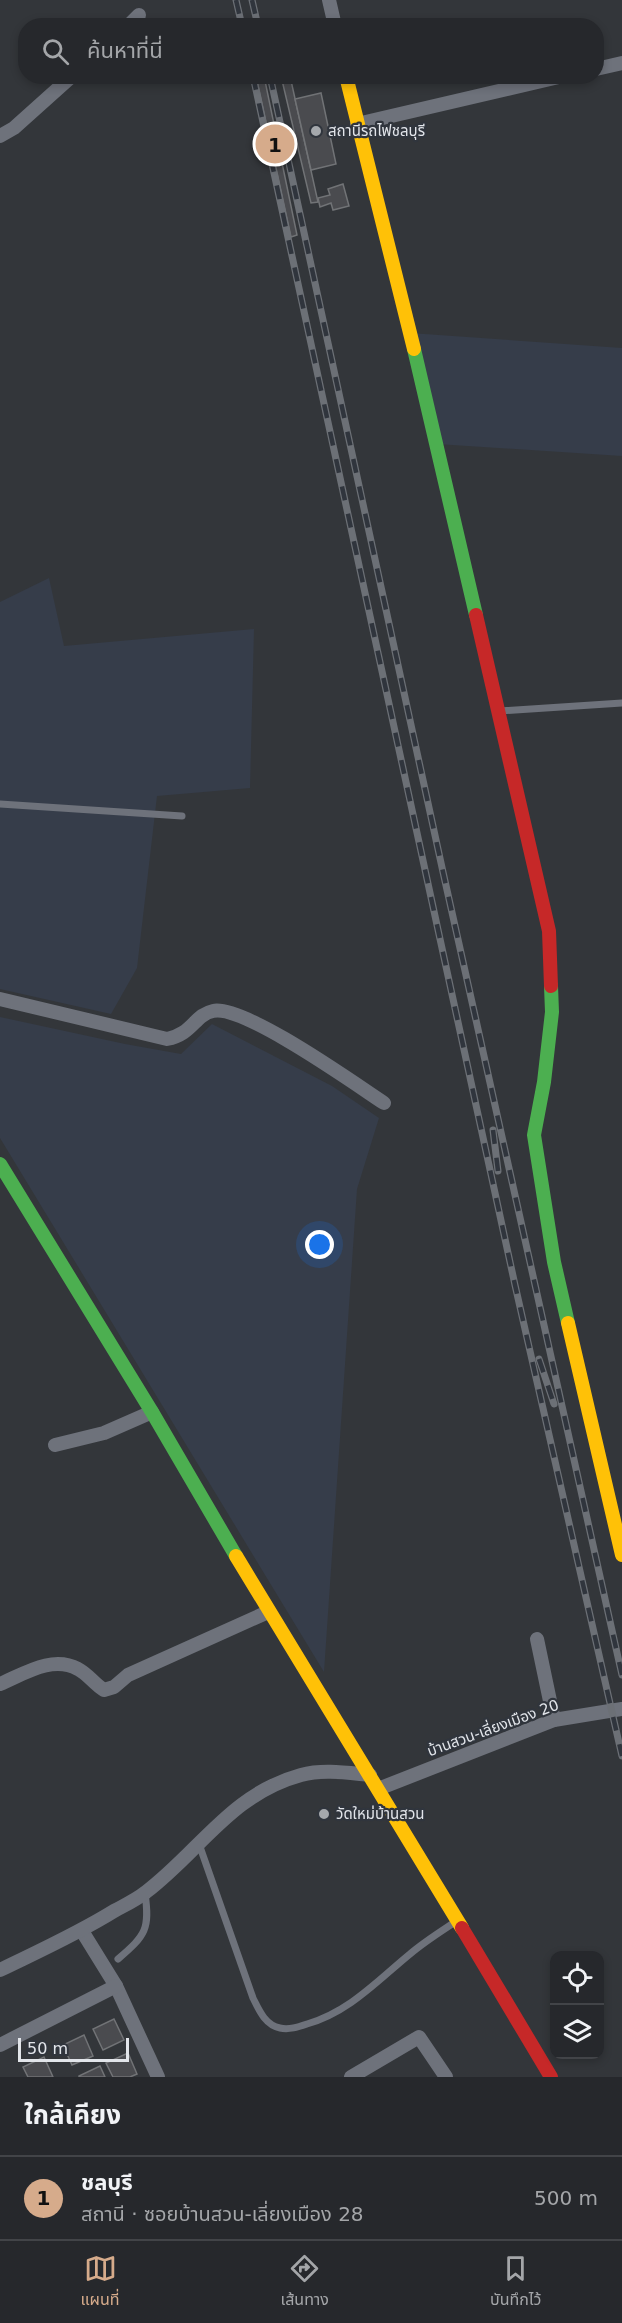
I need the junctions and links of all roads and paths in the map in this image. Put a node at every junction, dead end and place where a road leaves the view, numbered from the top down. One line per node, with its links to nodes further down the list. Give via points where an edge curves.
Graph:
1 (330, 0): 4 (street)
2 (139, 15): 3 (street)
3 (136, 18)
4 (333, 18)
5 (622, 63): 6 (street)
6 (604, 67)
7 (63, 84): 11 (street, via 14,129)
8 (348, 84): 10 (street)
9 (529, 84): 10 (street)
10 (357, 124): 13 (street)
11 (0, 135)
12 (622, 703): 13 (lane)
13 (500, 711): 21 (street, via 549,931 552,1012 534,1135 554,1262)
14 (0, 804): 15 (lane)
15 (182, 816)
16 (0, 999): 17 (street, via 167,1039 179,1037 209,1012 229,1013 273,1031)
17 (384, 1103)
18 (0, 1164): 19 (street)
19 (152, 1412): 20 (street, via 104,1433); 22 (street)
20 (55, 1445)
21 (622, 1555)
22 (268, 1612): 24 (street, via 104,1690 81,1670 52,1664); 27 (street)
23 (537, 1639): 26 (street)
24 (0, 1684)
25 (622, 1709): 26 (street, บ้านสวน-เลี่ยงเมือง 20)
26 (554, 1720): 28 (street, บ้านสวน-เลี่ยงเมือง 20)
27 (370, 1775): 28 (street); 29 (street, via 303,1774 264,1789 228,1813)
28 (378, 1789): 31 (street)
29 (199, 1844): 30 (street); 31 (lane, via 253,1998 269,2023 279,2028 292,2029 322,2020 347,2006)
30 (145, 1893): 32 (street); 33 (lane, via 147,1925 134,1946)
31 (457, 1921): 40 (street)
32 (82, 1930): 34 (street); 35 (street)
33 (118, 1959)
34 (0, 1970)
35 (116, 1986): 36 (street); 37 (street)
36 (0, 2045)
37 (158, 2077)
38 (351, 2077): 39 (street, via 419,2037)
39 (446, 2077)
40 (551, 2077)

